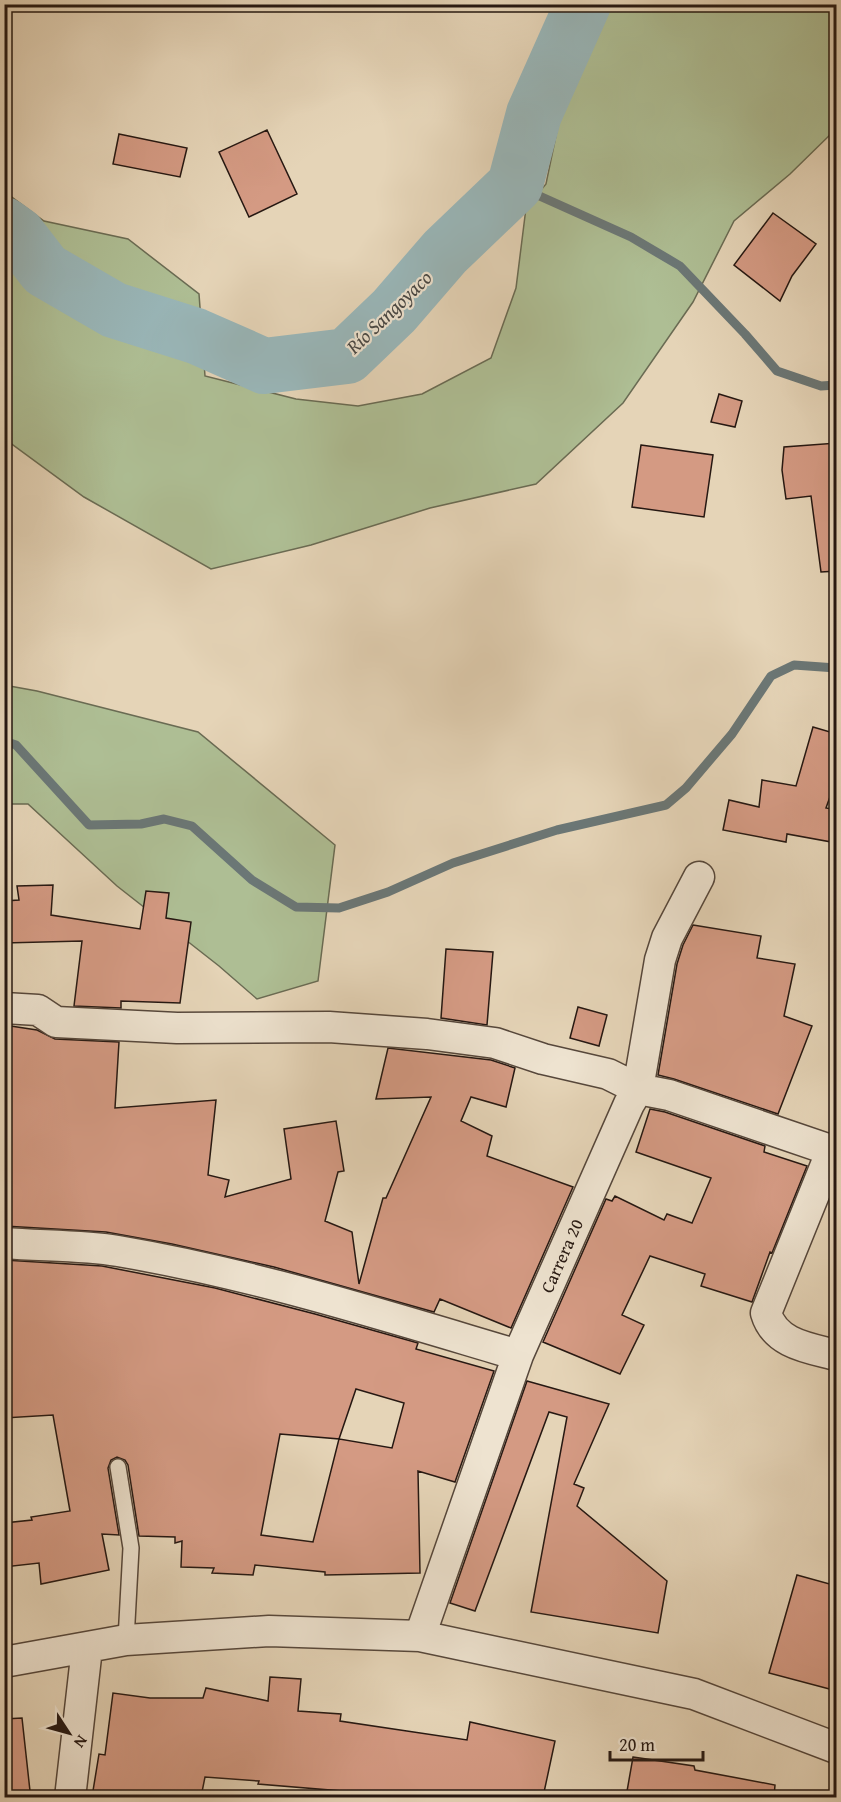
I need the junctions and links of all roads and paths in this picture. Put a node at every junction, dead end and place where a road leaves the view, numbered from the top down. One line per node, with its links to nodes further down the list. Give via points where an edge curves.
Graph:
1 (699, 877): 3 (street, Carrera 20, via 667,938 660,960)
2 (4, 1008): 3 (street, via 38,1010 56,1022 427,1034 495,1043 608,1074)
3 (638, 1089): 4 (street, via 669,1095); 7 (street, Carrera 20)
4 (834, 1151): 6 (street, via 765,1313 770,1324 790,1343)
5 (4, 1244): 7 (street, via 116,1250 238,1276)
6 (837, 1355)
7 (518, 1356): 9 (street, Carrera 20)
8 (118, 1467): 10 (lane, via 131,1548)
9 (420, 1636): 10 (street, via 269,1631); 13 (street, via 694,1694)
10 (126, 1640): 11 (street)
11 (87, 1647): 12 (street); 14 (street)
12 (4, 1662)
13 (837, 1748)
14 (70, 1797)

